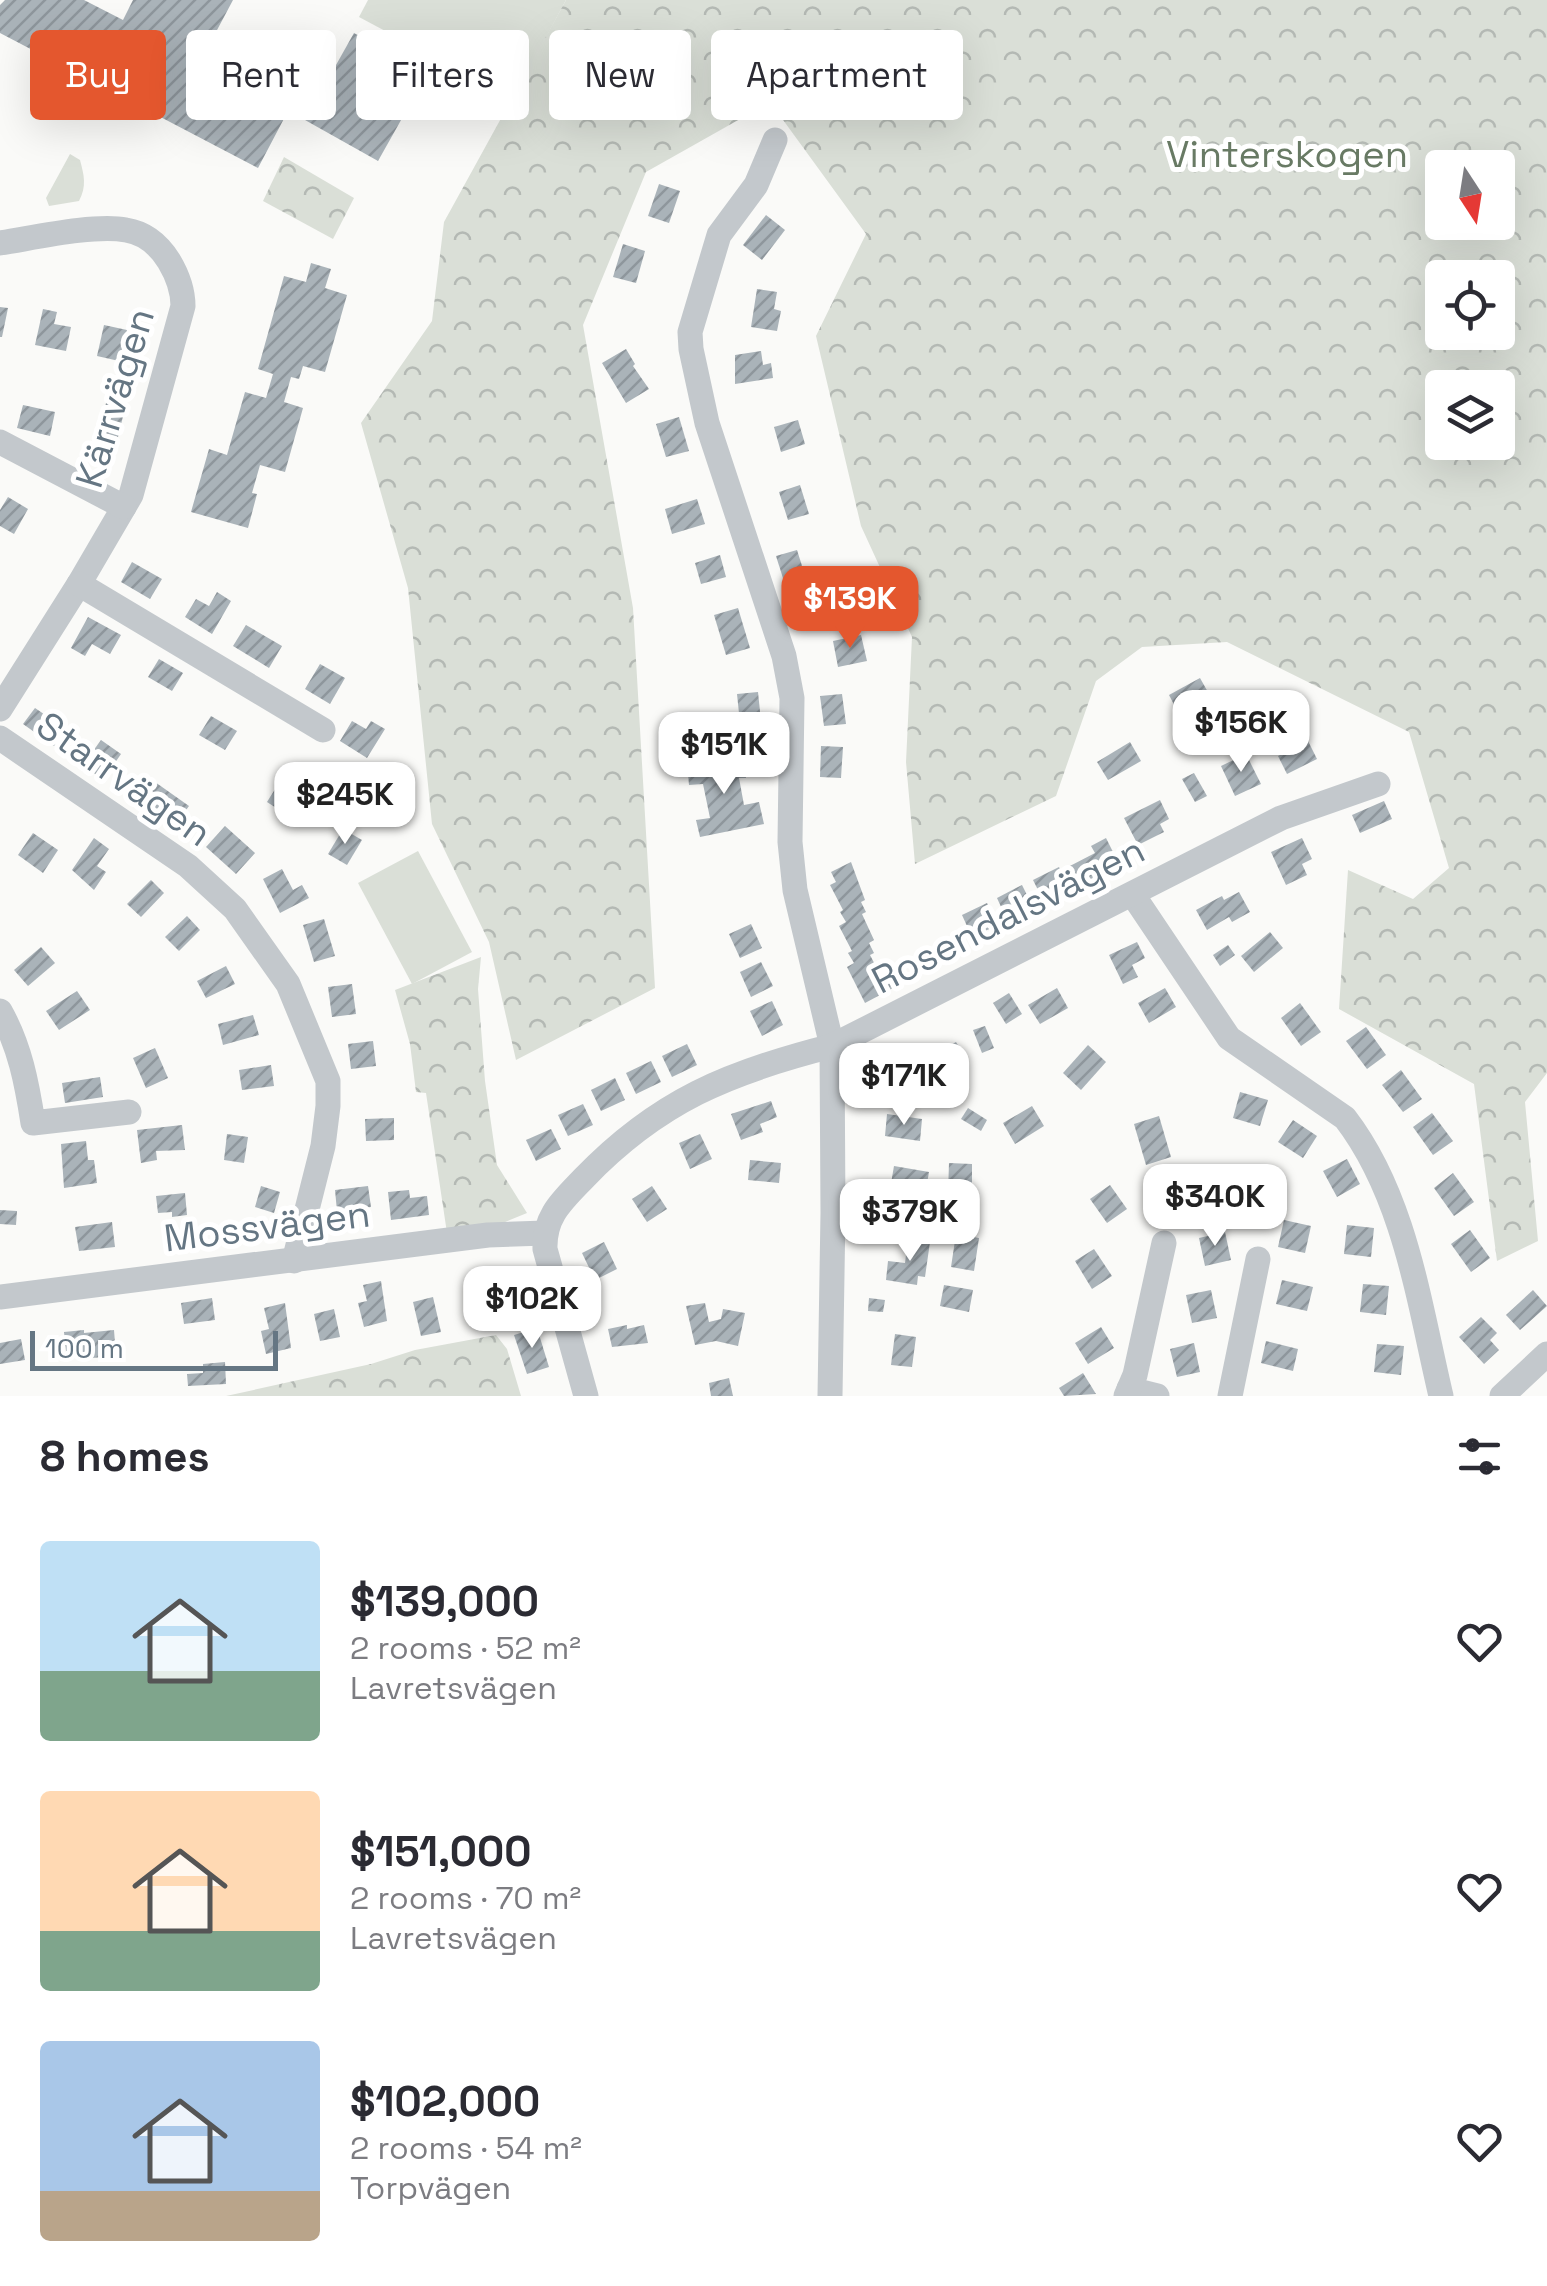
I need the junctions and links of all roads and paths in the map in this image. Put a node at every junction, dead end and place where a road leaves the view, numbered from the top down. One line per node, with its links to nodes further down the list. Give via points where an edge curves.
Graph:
1 (775, 140): 12 (street, via 756,185 719,235 690,332 691,349 707,423 784,656 792,698 795,890)
2 (0, 243): 4 (street, Kärrvägen, via 128,230 159,247 176,274 184,306)
3 (0, 442): 4 (street)
4 (124, 507): 5 (street, Kärrvägen)
5 (79, 584): 6 (street, Kärrvägen); 7 (street)
6 (0, 708)
7 (323, 730)
8 (0, 738): 17 (street, Starrvägen, via 188,866 235,909 288,984 328,1081 323,1146)
9 (1378, 784): 10 (street, Rosendalsvägen, via 1281,818)
10 (1133, 895): 12 (street, Rosendalsvägen); 25 (street, via 1229,1038 1345,1118 1357,1134 1404,1238)
11 (0, 1011): 13 (street, via 11,1030 34,1123)
12 (832, 1046): 14 (street, Rosendalsvägen, via 702,1089 650,1118 554,1210); 22 (street)
13 (129, 1112)
14 (545, 1233): 17 (street, Mossvägen); 21 (street)
15 (1164, 1243): 20 (street)
16 (1258, 1258): 24 (street)
17 (294, 1261): 18 (street, Mossvägen)
18 (0, 1298)
19 (1547, 1354): 26 (street)
20 (1128, 1393): 23 (street)
21 (586, 1396)
22 (830, 1396)
23 (1156, 1396)
24 (1230, 1396)
25 (1442, 1396)
26 (1502, 1396)

